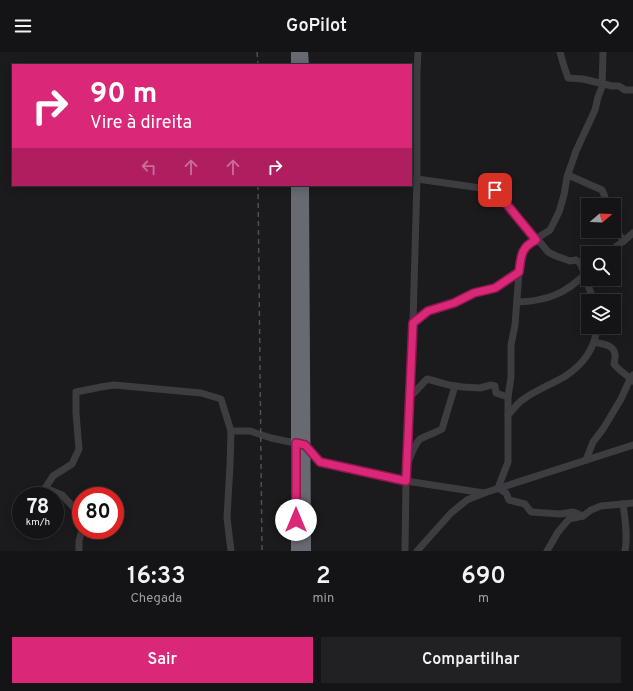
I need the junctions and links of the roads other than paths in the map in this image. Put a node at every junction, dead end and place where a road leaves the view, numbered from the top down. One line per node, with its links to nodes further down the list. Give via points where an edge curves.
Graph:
1 (296, 52): 6 (highway)
2 (304, 52): 7 (highway)
3 (418, 52): 11 (street)
4 (560, 52): 8 (street, via 568,78)
5 (603, 52): 8 (street)
6 (296, 64)
7 (304, 64)
8 (602, 83): 9 (street); 10 (street, via 595,110)
9 (633, 90)
10 (568, 175): 14 (street, via 602,190); 17 (street, via 559,212 550,230)
11 (417, 179): 17 (street, via 495,190); 24 (street)
12 (296, 186): 33 (highway)
13 (304, 186): 33 (highway)
14 (605, 198)
15 (633, 233): 18 (street)
16 (621, 237): 18 (street)
17 (536, 240): 20 (street, via 548,252 570,261 576,260); 21 (street, via 528,244 522,255)
18 (624, 241): 19 (street)
19 (617, 246)
20 (581, 265)
21 (519, 272): 23 (street); 24 (street, via 495,288 474,293 454,303 428,311)
22 (581, 279): 23 (street, via 555,296)
23 (516, 302): 30 (street)
24 (413, 323): 29 (street)
25 (596, 334): 26 (street)
26 (594, 342): 27 (street, via 610,346 616,356 614,364 618,370); 31 (street, via 581,364 564,377 520,402)
27 (632, 379): 35 (street, via 622,399 593,442)
28 (455, 386): 29 (street, via 427,379); 30 (street, via 480,388 491,385 495,386 496,393); 36 (street, via 442,430 421,438 414,447)
29 (410, 397): 36 (street)
30 (508, 397): 31 (street)
31 (508, 415): 39 (street, via 508,462)
32 (231, 431): 33 (street, via 250,431); 38 (street, via 221,399 201,393 114,386 76,392 79,449 72,464 53,476); 48 (street, via 227,518)
33 (301, 444): 37 (street, via 320,462); 49 (highway); 50 (highway)
34 (633, 445): 35 (street)
35 (586, 460): 39 (street)
36 (407, 465): 37 (street)
37 (406, 481): 40 (street); 51 (street)
38 (47, 487)
39 (498, 488): 40 (street); 45 (street, via 506,493 509,500 525,504 532,512 573,512)
40 (484, 493): 52 (street, via 467,500 451,513)
41 (64, 498): 44 (street)
42 (633, 503): 43 (street)
43 (623, 504): 45 (street, via 601,506); 54 (street)
44 (72, 506)
45 (583, 516): 53 (street, via 569,519)
46 (80, 539): 47 (street)
47 (79, 551)
48 (231, 551)
49 (296, 551)
50 (306, 551)
51 (405, 551)
52 (416, 551)
53 (547, 551)
54 (625, 551)

